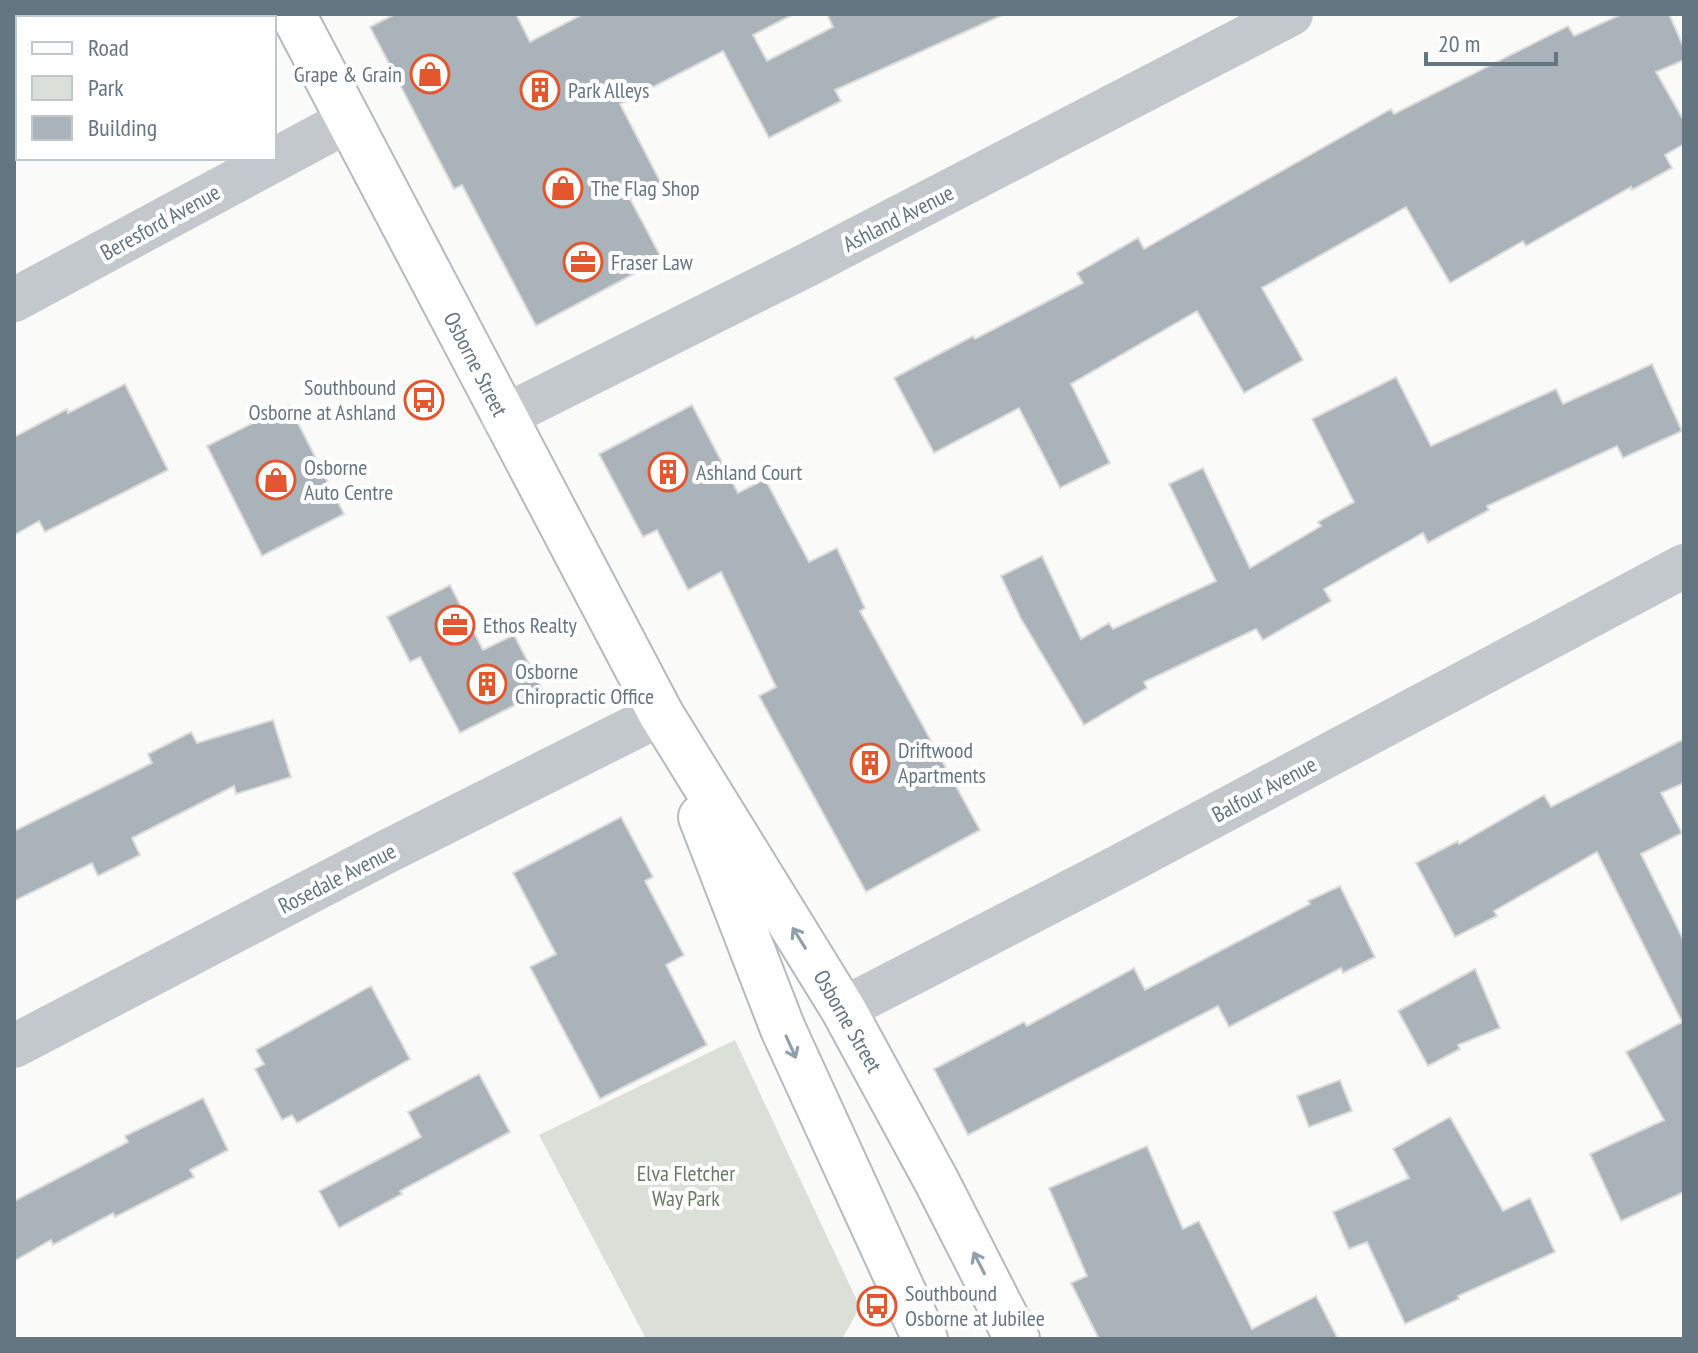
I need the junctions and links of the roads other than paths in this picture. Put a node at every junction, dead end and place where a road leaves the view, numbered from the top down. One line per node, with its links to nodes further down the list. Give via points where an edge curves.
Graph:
1 (293, 14): 3 (main road, Osborne Street)
2 (1291, 14): 7 (street, Ashland Avenue)
3 (349, 120): 4 (street, Beresford Avenue); 7 (main road, Osborne Street)
4 (276, 159)
5 (275, 160): 6 (street, Beresford Avenue)
6 (14, 300)
7 (503, 417): 9 (main road, Osborne Street)
8 (1684, 566): 10 (street, Balfour Avenue)
9 (661, 714): 10 (main road, Osborne Street, one-way to 9); 11 (street, Rosedale Avenue); 13 (main road, Osborne Street, one-way to 13, via 783,1029)
10 (843, 1009): 12 (main road, Osborne Street, one-way to 10, via 937,1182)
11 (14, 1046)
12 (1011, 1337)
13 (925, 1339)

